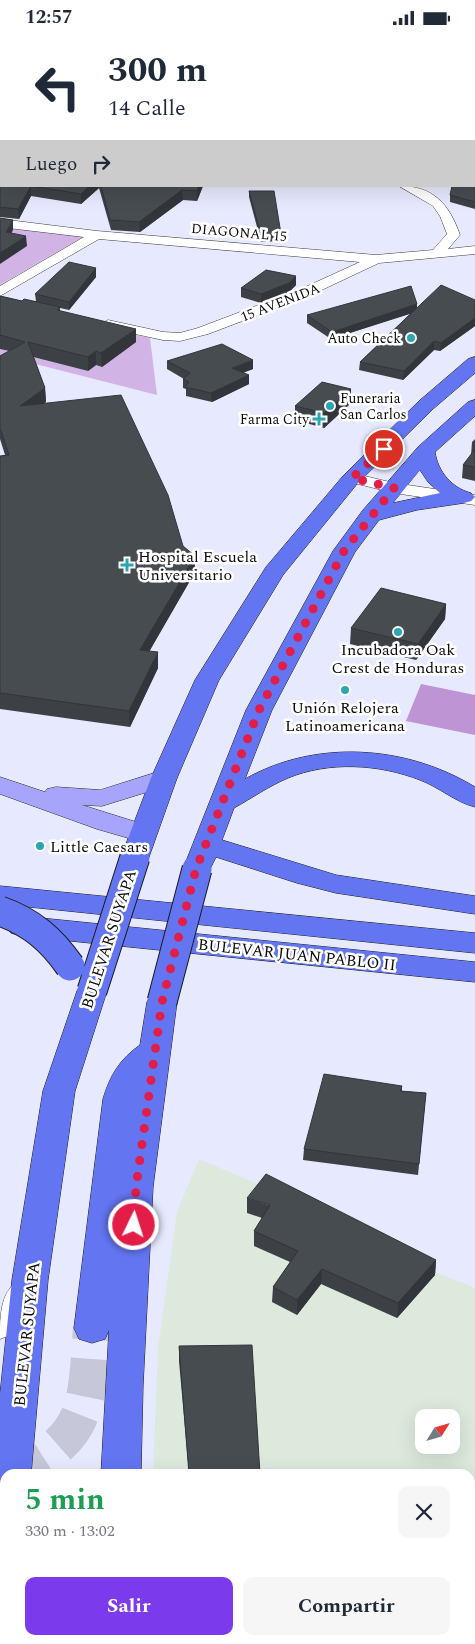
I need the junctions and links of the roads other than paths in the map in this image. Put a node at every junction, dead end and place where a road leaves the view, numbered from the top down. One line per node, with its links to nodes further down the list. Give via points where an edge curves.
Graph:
1 (407, 187): 5 (street, via 444,209 454,235)
2 (0, 223): 3 (street, DIAGONAL 15)
3 (97, 235): 6 (street, DIAGONAL 15); 7 (street)
4 (475, 250): 5 (street, DIAGONAL 15)
5 (437, 253): 6 (street, DIAGONAL 15)
6 (376, 259): 8 (street, 15 AVENIDA, via 306,292 180,337)
7 (0, 291)
8 (96, 322)
9 (475, 363): 12 (main road, BULEVAR SUYAPA, via 426,405)
10 (475, 406): 11 (main road)
11 (425, 451): 13 (main road); 14 (main road, via 430,474)
12 (352, 478): 13 (street); 16 (main road, BULEVAR SUYAPA, via 274,572 207,680)
13 (394, 488): 14 (street); 15 (main road)
14 (465, 498): 15 (main road, via 408,504)
15 (372, 515): 19 (main road, via 344,551 259,710)
16 (164, 778): 17 (main road, via 102,798); 20 (main road, BULEVAR SUYAPA)
17 (10, 788): 20 (main road, via 107,823)
18 (475, 799): 19 (main road, via 462,789 421,771 380,761 336,760 279,772)
19 (223, 803): 21 (main road)
20 (139, 845): 28 (main road, BULEVAR SUYAPA, bridge)
21 (202, 856): 23 (main road, via 336,884); 29 (main road, bridge, via 162,1002)
22 (0, 895): 26 (main road, BULEVAR JUAN PABLO II)
23 (475, 905)
24 (0, 911): 28 (main road, bridge, via 30,922 54,943 70,966)
25 (0, 924): 27 (main road, BULEVAR JUAN PABLO II)
26 (475, 943)
27 (475, 972)
28 (77, 1037): 30 (main road, BULEVAR SUYAPA, via 59,1091)
29 (156, 1050): 32 (main road, via 132,1067 124,1080 119,1099); 34 (main road, via 136,1187)
30 (30, 1280): 31 (street); 33 (main road, BULEVAR SUYAPA)
31 (0, 1327)
32 (92, 1328)
33 (11, 1469)
34 (121, 1469)

